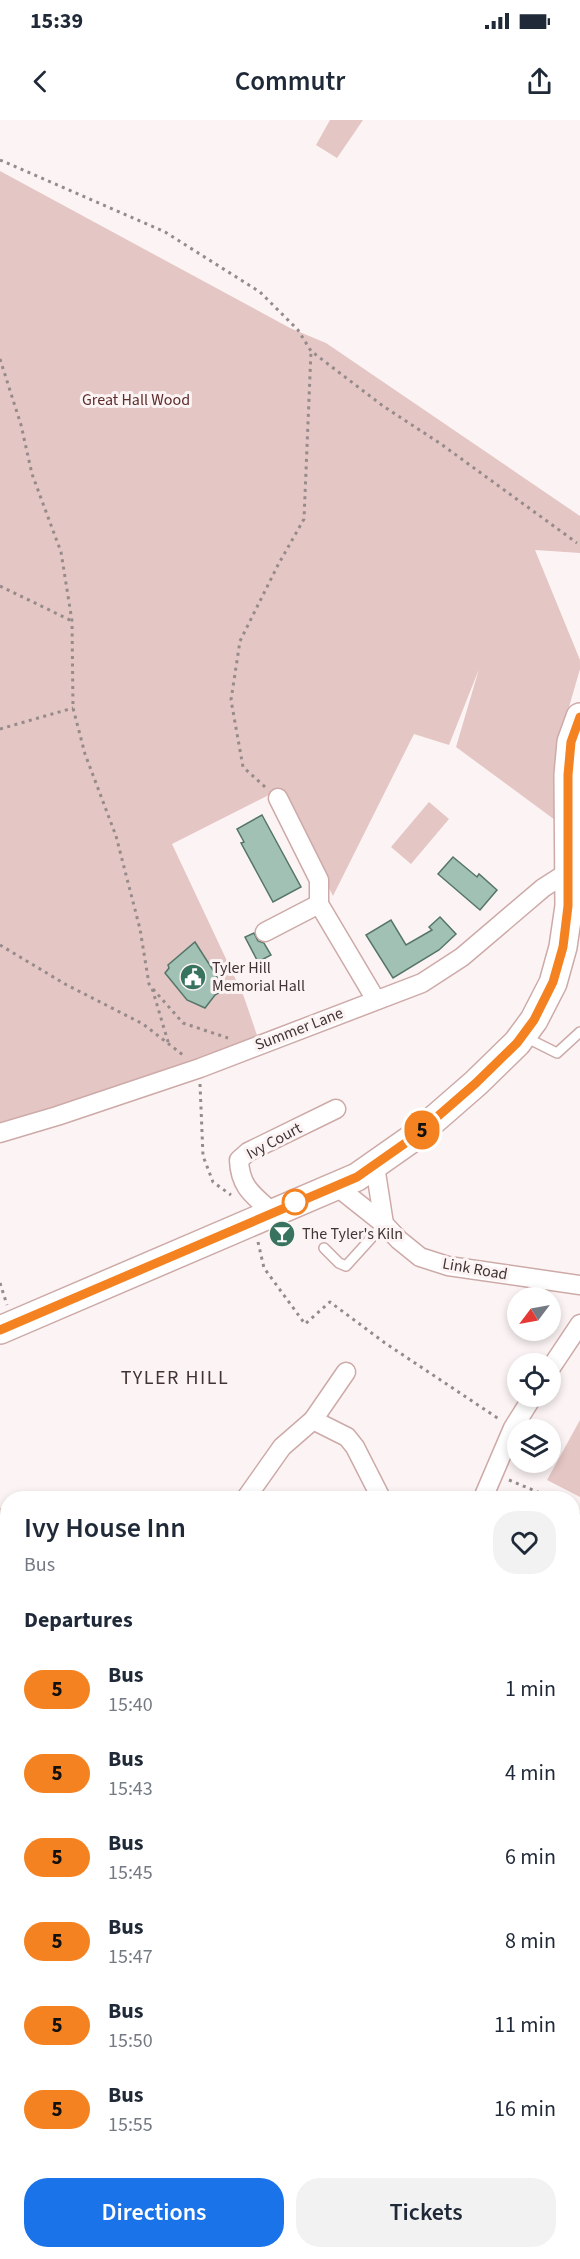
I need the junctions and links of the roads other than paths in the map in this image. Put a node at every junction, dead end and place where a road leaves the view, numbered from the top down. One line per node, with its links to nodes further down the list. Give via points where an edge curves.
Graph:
1 (580, 717): 3 (street, via 571,742 568,775)
2 (278, 798): 4 (street, via 319,880)
3 (568, 872): 6 (street, Summer Lane, via 543,888 462,957 422,983); 8 (street, via 563,947 553,982)
4 (319, 904): 5 (street); 6 (street)
5 (266, 932)
6 (376, 1000): 10 (street, Summer Lane, via 200,1068)
7 (580, 1032): 8 (lane, via 557,1053)
8 (523, 1035): 11 (street, via 476,1083)
9 (336, 1109): 13 (street, Ivy Court, via 239,1160 247,1189)
10 (0, 1133)
11 (375, 1166): 12 (street); 14 (street)
12 (339, 1184): 13 (street); 14 (street, Link Road)
13 (272, 1212): 18 (street)
14 (384, 1224): 15 (lane, via 346,1266); 16 (street, Link Road, via 420,1257 448,1266)
15 (324, 1248)
16 (580, 1285)
17 (580, 1324): 19 (street)
18 (0, 1330)
19 (561, 1353)
20 (346, 1372): 22 (street)
21 (526, 1407): 25 (street)
22 (313, 1420): 23 (street, via 282,1448); 24 (street, via 347,1437)
23 (251, 1491)
24 (377, 1491)
25 (486, 1491)

